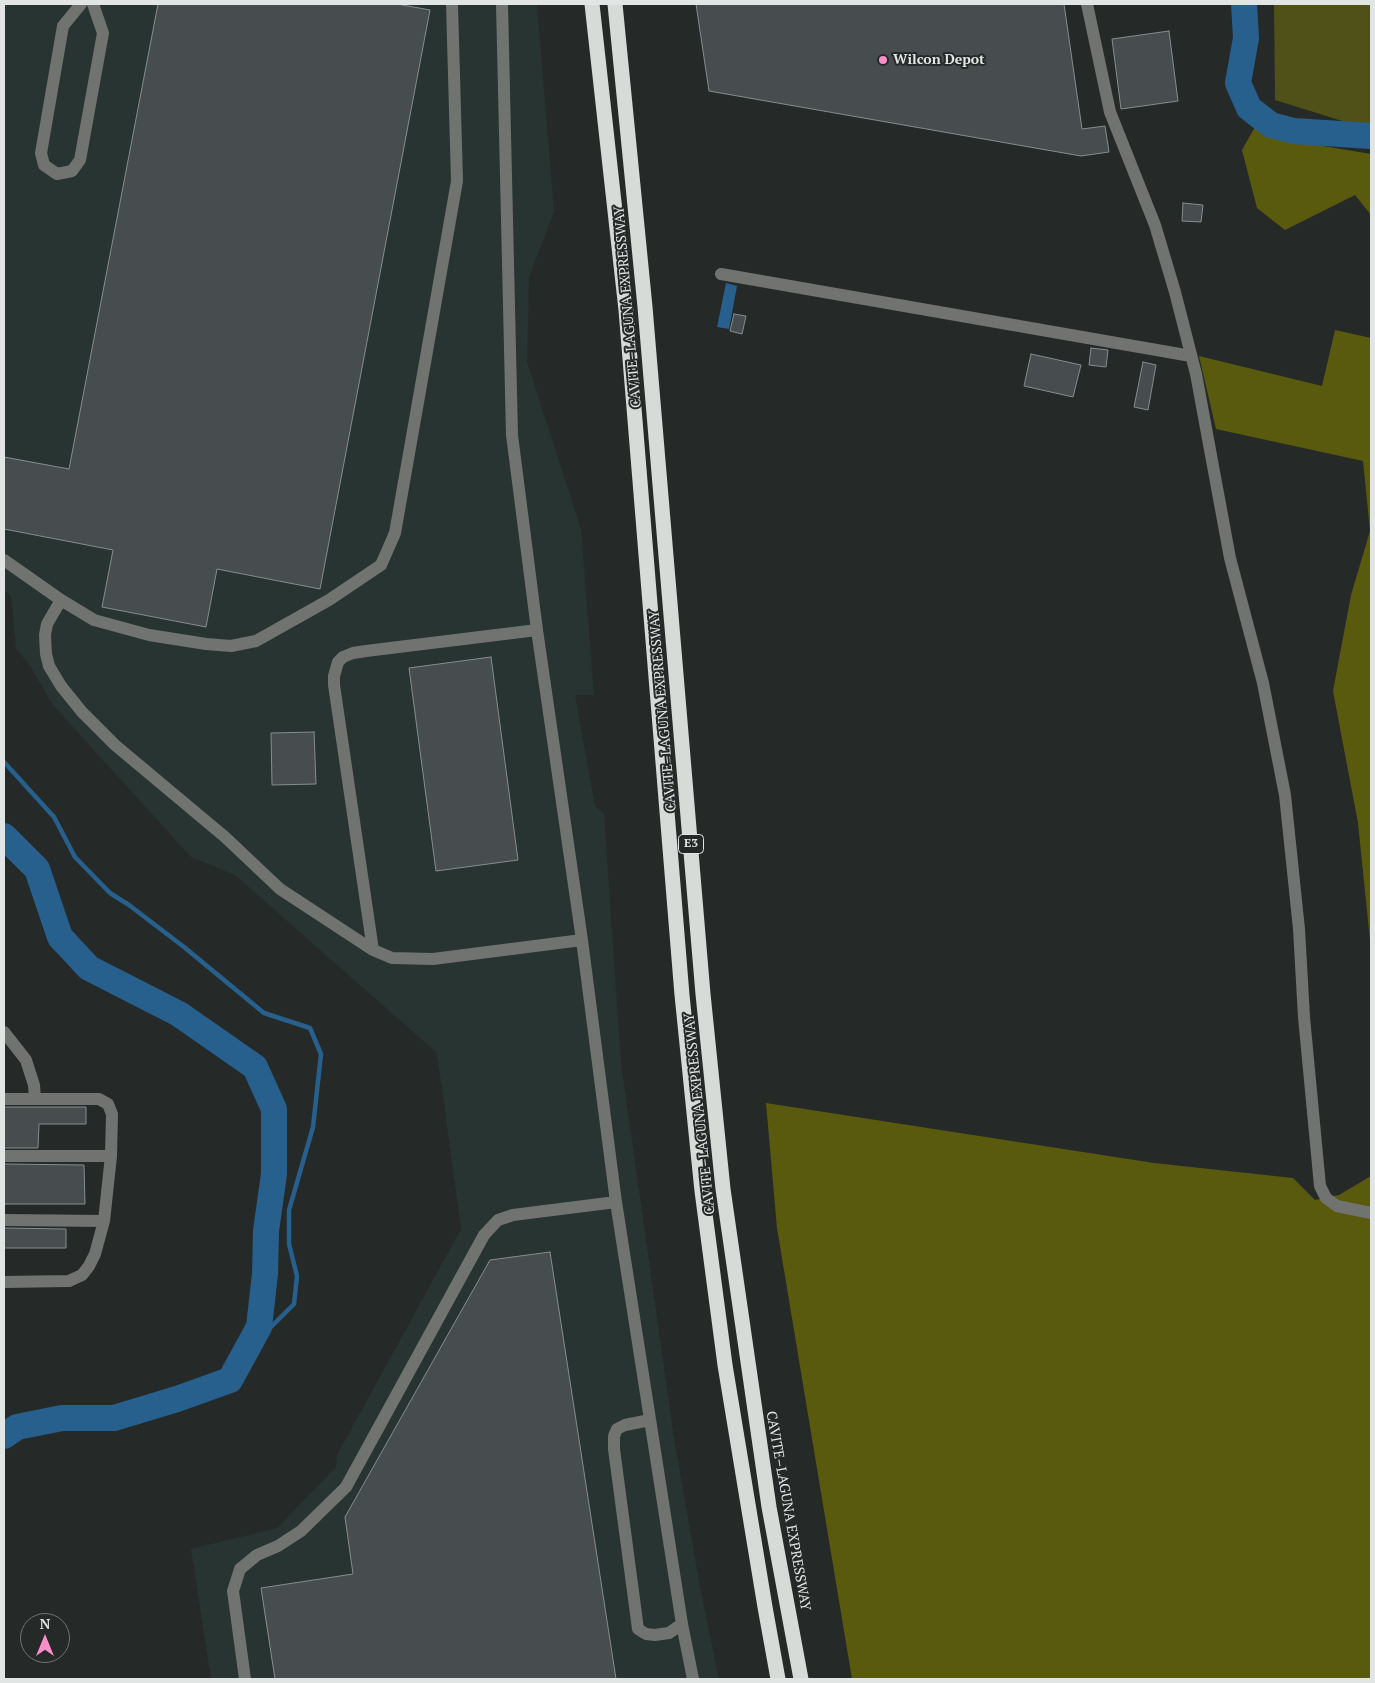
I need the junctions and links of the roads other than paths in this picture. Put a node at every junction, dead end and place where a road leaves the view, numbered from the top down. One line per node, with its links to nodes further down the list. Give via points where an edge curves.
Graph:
1 (81, 4): 2 (street, via 63,26 41,153 44,165 57,174 72,171 80,160 103,33)
2 (93, 4)
3 (452, 4): 11 (street, via 457,181 395,533 381,564 329,600 256,641 231,646 149,635 94,620)
4 (502, 4): 12 (street, via 512,435)
5 (592, 4): 29 (highway, CAVITE–LAGUNA EXPRESSWAY / E3, via 626,310 682,995 701,1181 730,1394)
6 (615, 4): 30 (highway, CAVITE–LAGUNA EXPRESSWAY / E3, via 723,1189 769,1507)
7 (1087, 4): 9 (street, via 1110,112 1155,225)
8 (721, 274): 9 (street)
9 (1191, 356): 21 (street, via 1230,558 1263,683 1285,795 1320,1186 1326,1198 1337,1206)
10 (4, 560): 11 (street)
11 (61, 600): 14 (street, via 47,624 46,654 61,686 82,712 115,745 225,837 280,889)
12 (537, 630): 13 (street); 14 (street, via 366,651 343,657 338,662 334,685)
13 (582, 940): 14 (street, via 433,959 392,958); 20 (street)
14 (373, 950)
15 (4, 1032): 17 (street, via 26,1060)
16 (4, 1099): 17 (street)
17 (35, 1099): 19 (street, via 99,1099 108,1104 112,1114)
18 (4, 1156): 19 (street)
19 (111, 1156): 23 (street)
20 (616, 1202): 25 (street); 28 (street, via 513,1215 498,1220 484,1235 346,1487 301,1531 257,1555 240,1569 232,1591)
21 (1371, 1213)
22 (4, 1220): 23 (street)
23 (104, 1221): 24 (street, via 95,1254 82,1275 69,1281)
24 (4, 1282)
25 (650, 1420): 26 (street); 26 (street, via 625,1425 617,1429 614,1436 638,1629 655,1635 669,1633)
26 (682, 1624): 27 (street)
27 (689, 1676)
28 (245, 1679)
29 (778, 1679)
30 (801, 1679)

